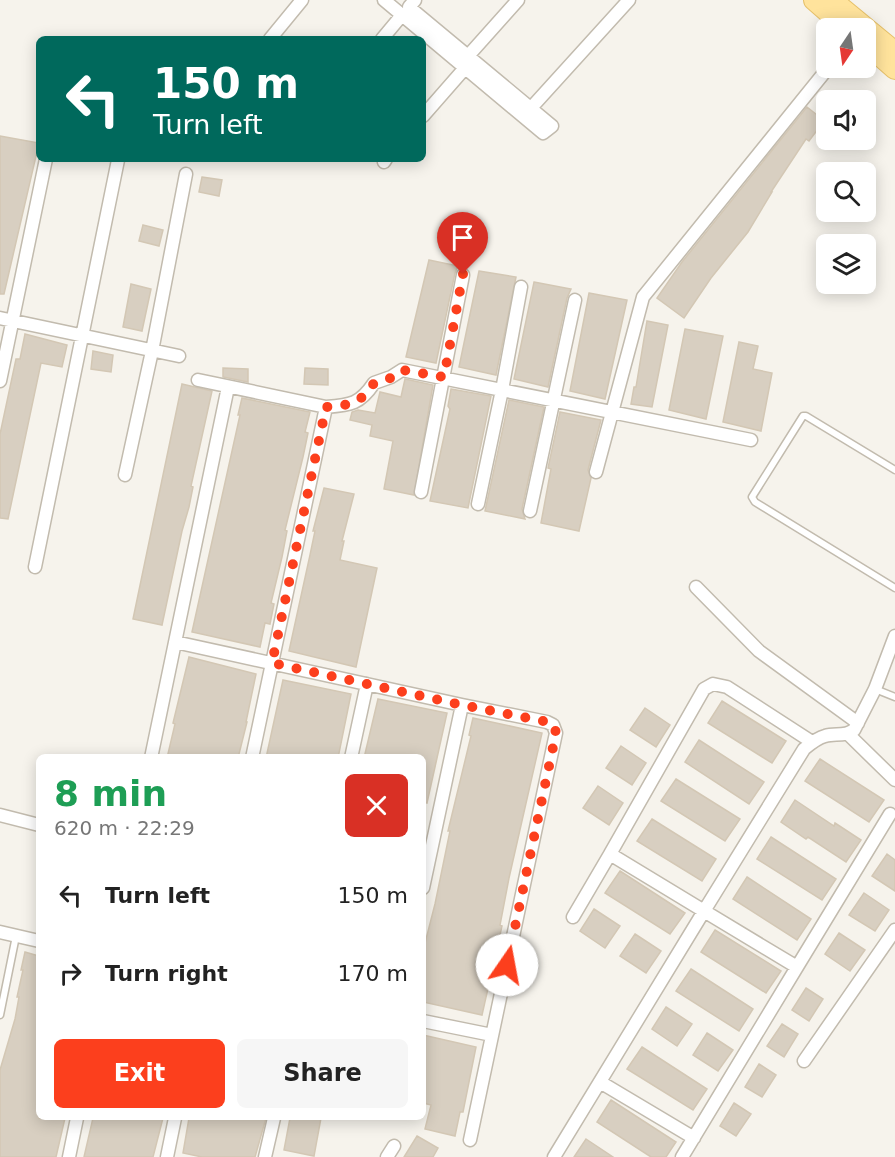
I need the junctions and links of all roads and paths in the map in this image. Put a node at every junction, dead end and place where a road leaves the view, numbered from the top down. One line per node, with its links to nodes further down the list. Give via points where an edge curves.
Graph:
1 (302, 0): 10 (street)
2 (384, 0): 8 (street)
3 (415, 0): 14 (street, via 409,7)
4 (518, 0): 14 (street)
5 (629, 0): 17 (street)
6 (814, 0): 9 (main road)
7 (832, 0): 12 (main road)
8 (402, 15): 11 (street); 14 (street)
9 (835, 18)
10 (272, 36)
11 (384, 36)
12 (895, 52)
13 (876, 53): 15 (main road)
14 (467, 62): 17 (street); 17 (street, via 543,133 552,126); 18 (street)
15 (895, 69)
16 (820, 78): 36 (street, via 643,297)
17 (531, 108)
18 (426, 112)
19 (45, 162): 25 (street)
20 (118, 162): 26 (street)
21 (186, 174): 27 (street)
22 (463, 274): 29 (street)
23 (521, 287): 33 (street)
24 (575, 300): 34 (street)
25 (6, 319): 26 (street); 31 (street)
26 (82, 336): 27 (street); 44 (street)
27 (152, 351): 28 (street); 40 (street)
28 (179, 356)
29 (444, 377): 33 (street); 35 (street, via 402,370 374,383 364,398); 41 (street)
30 (198, 380): 32 (street)
31 (0, 381)
32 (228, 387): 35 (street); 48 (street)
33 (502, 390): 34 (street); 42 (street)
34 (553, 401): 36 (street); 43 (street)
35 (326, 407): 49 (street)
36 (612, 413): 37 (street); 39 (street)
37 (751, 440)
38 (895, 470): 46 (lane, via 803,416 752,497)
39 (596, 472)
40 (125, 475)
41 (421, 492)
42 (478, 504)
43 (530, 511)
44 (35, 567)
45 (696, 587): 54 (street, via 759,651)
46 (895, 588)
47 (895, 636): 51 (street)
48 (175, 642): 49 (street); 57 (street)
49 (272, 663): 50 (street); 58 (street)
50 (367, 684): 53 (street); 59 (street)
51 (875, 689): 52 (lane); 54 (street)
52 (895, 697)
53 (462, 705): 65 (street); 75 (street, via 548,722 554,725 556,733)
54 (858, 723): 55 (street)
55 (848, 734): 56 (street, via 825,736); 60 (street)
56 (812, 742): 64 (street, via 727,687 713,684 704,689); 66 (street)
57 (152, 754)
58 (253, 754)
59 (352, 754)
60 (895, 780)
61 (890, 814): 72 (street)
62 (0, 815): 63 (street)
63 (36, 824)
64 (610, 854): 66 (street); 67 (street)
65 (426, 874)
66 (704, 911): 72 (street); 77 (street)
67 (573, 917)
68 (895, 930): 76 (street)
69 (0, 932): 70 (street)
70 (16, 936): 71 (street); 73 (lane)
71 (36, 939)
72 (797, 967): 81 (street)
73 (0, 1015)
74 (426, 1022): 75 (street)
75 (492, 1035): 82 (street)
76 (804, 1061)
77 (600, 1082): 81 (street); 86 (street)
78 (77, 1120): 83 (street)
79 (175, 1120): 84 (street)
80 (274, 1120): 85 (street)
81 (694, 1138): 87 (street)
82 (470, 1140)
83 (69, 1157)
84 (167, 1157)
85 (265, 1157)
86 (554, 1157)
87 (682, 1157)

